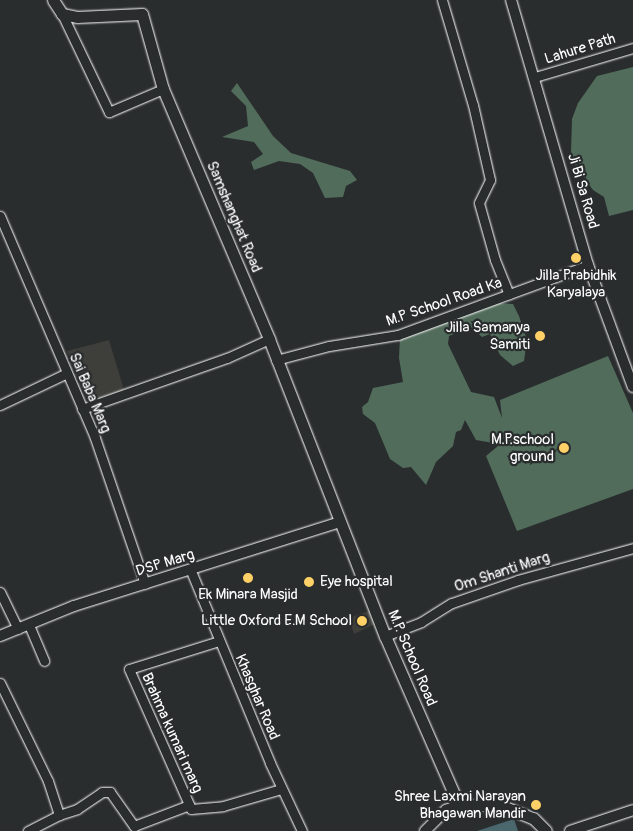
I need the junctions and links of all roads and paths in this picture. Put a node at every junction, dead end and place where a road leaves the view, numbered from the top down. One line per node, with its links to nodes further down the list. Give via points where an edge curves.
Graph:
1 (52, 0): 4 (main road)
2 (442, 0): 10 (street, via 473,105 490,180 479,202 495,260)
3 (511, 0): 6 (street, Ji Bi Sa Road)
4 (62, 14): 7 (main road, Samshanghat Road, via 77,17 142,14); 7 (street, via 108,112)
5 (633, 48): 6 (street, Lahure Path)
6 (535, 77): 9 (street, Ji Bi Sa Road)
7 (163, 89): 11 (main road, Samshanghat Road)
8 (0, 216): 13 (street, Sai Baba Marg)
9 (588, 265): 10 (street, M.P School Road Ka); 14 (street, Ji Bi Sa Road)
10 (509, 294): 12 (street, M.P School Road Ka, via 398,335 329,346)
11 (269, 339): 12 (main road, Samshanghat Road); 16 (street, via 226,358)
12 (276, 360): 17 (main road, Samshanghat Road)
13 (67, 373): 15 (street); 16 (street, Sai Baba Marg)
14 (633, 387)
15 (0, 405)
16 (82, 409): 20 (street, Sai Baba Marg)
17 (340, 522): 19 (street, DSP Marg); 25 (main road, M.P. School Road)
18 (633, 548): 25 (street, Om Shanti Marg, via 452,602 421,622)
19 (191, 571): 20 (street, DSP Marg); 26 (street, Khasghar Road)
20 (145, 584): 22 (street, DSP Marg, via 74,606)
21 (0, 592): 23 (street)
22 (29, 625): 23 (street, DSP Marg); 27 (street)
23 (18, 629): 24 (street, DSP Marg)
24 (0, 636)
25 (386, 636): 31 (main road, M.P. School Road)
26 (219, 640): 29 (street, Khasghar Road); 30 (street, Brahma kumari marg, via 129,669)
27 (44, 661)
28 (0, 683): 33 (street, via 48,781)
29 (281, 789): 30 (street, Brahma kumari marg, via 223,806 191,810); 35 (street, Khasghar Road)
30 (189, 805): 33 (street, via 134,826 110,792 102,792 77,809)
31 (459, 805): 36 (street, via 446,810); 37 (main road, via 500,805 533,818)
32 (633, 810): 38 (street)
33 (59, 815): 34 (street)
34 (28, 831)
35 (302, 831)
36 (425, 831)
37 (546, 831)
38 (570, 831)

